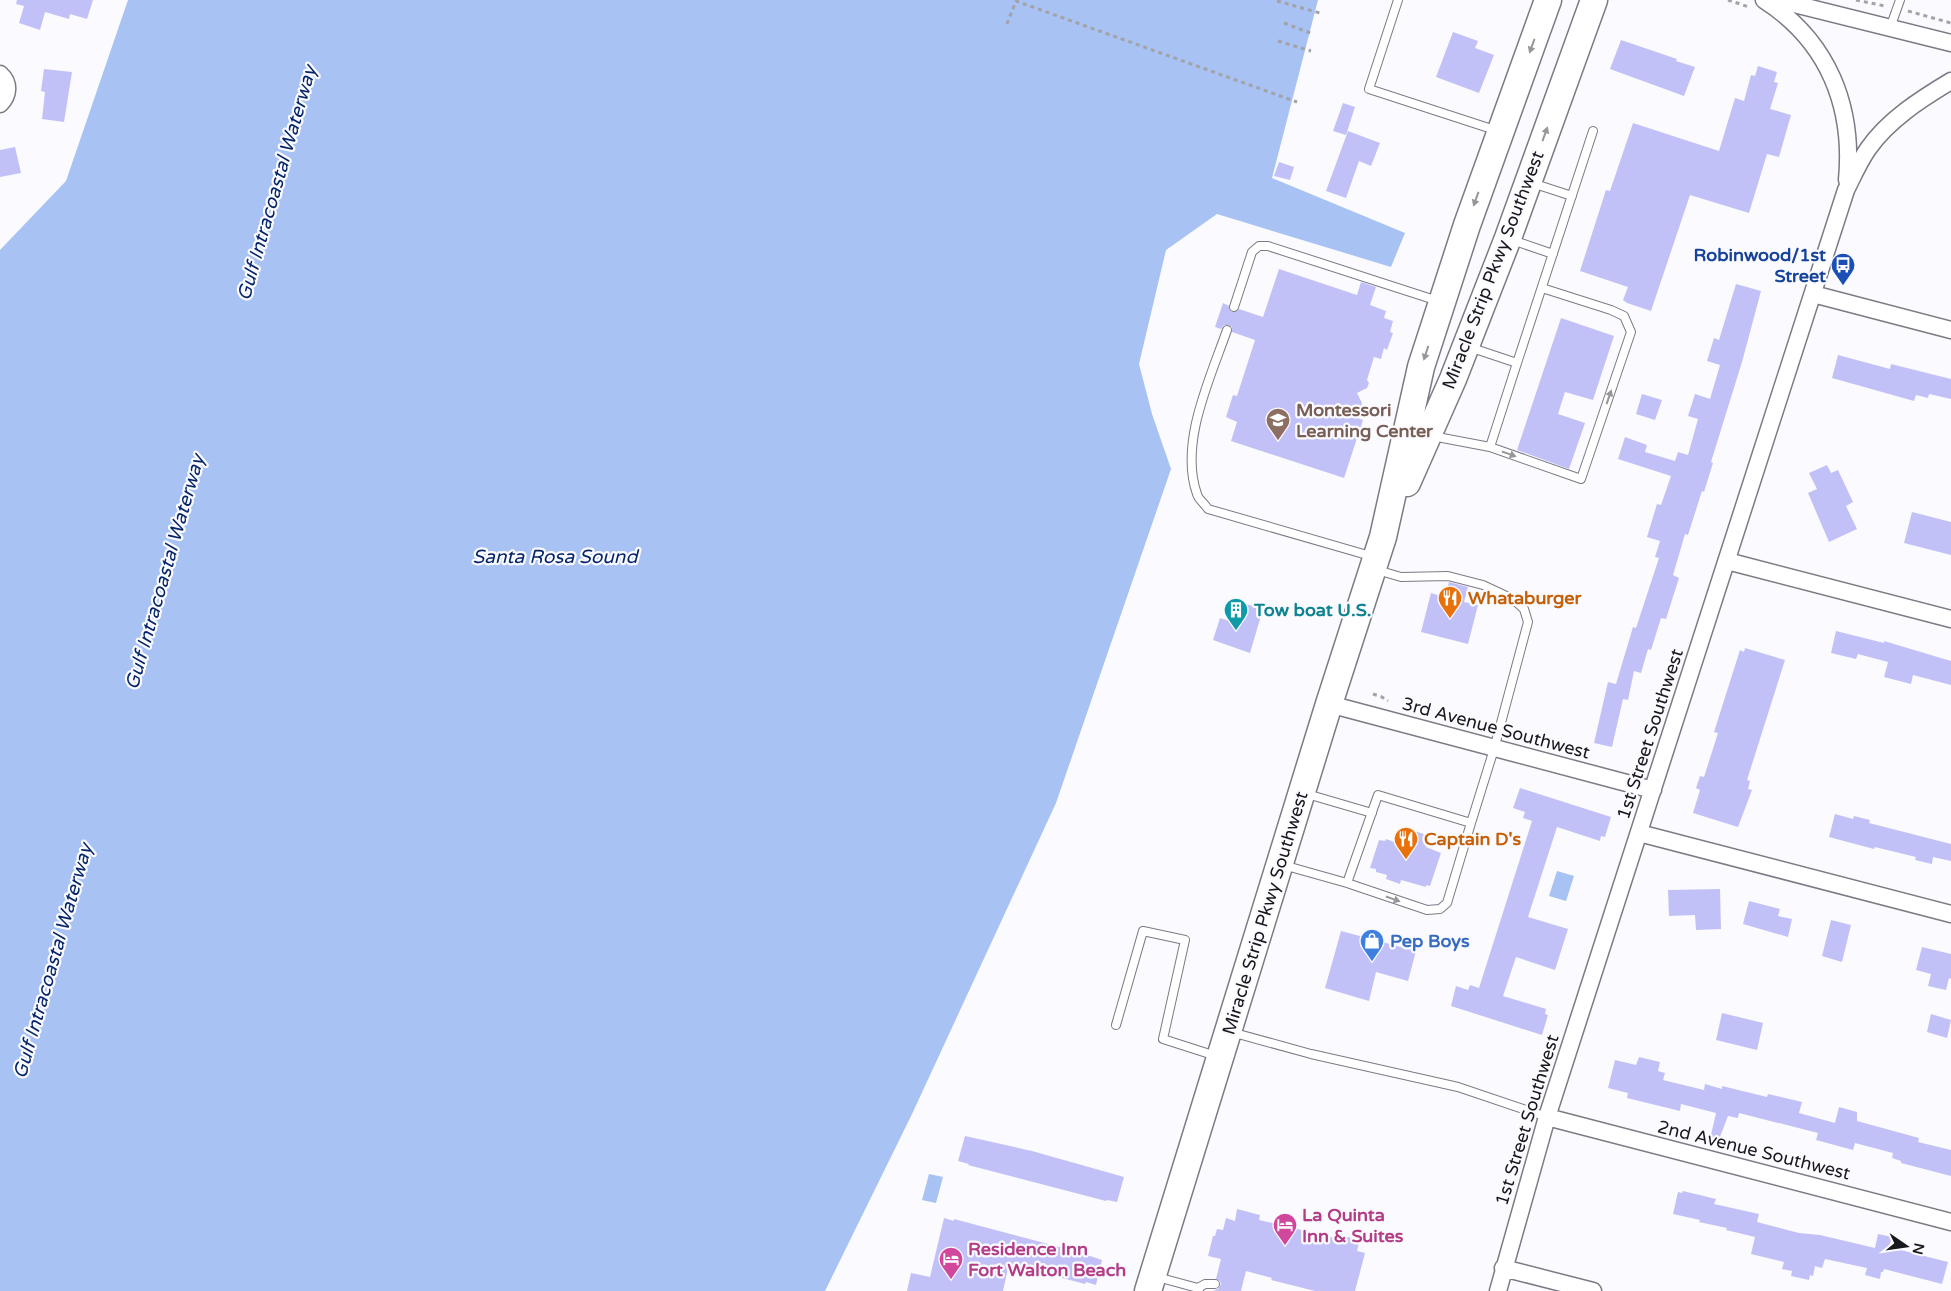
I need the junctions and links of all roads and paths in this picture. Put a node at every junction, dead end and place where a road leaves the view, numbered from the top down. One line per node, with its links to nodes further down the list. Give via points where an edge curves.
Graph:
1 (1017, 0): 11 (path); 20 (path)
2 (1398, 0): 23 (lane, via 1370,89)
3 (1548, 0): 23 (highway, Miracle Strip Pkwy Southwest, one-way to 23)
4 (1594, 0): 24 (highway, Miracle Strip Pkwy Southwest, one-way to 4)
5 (1728, 0): 9 (path)
6 (1778, 0): 13 (street)
7 (1900, 0): 13 (lane)
8 (1277, 1): 10 (path)
9 (1757, 4): 25 (street, 1st Street Southwest, via 1777,8 1803,33 1821,55 1833,78 1842,103 1848,142)
10 (1320, 13)
11 (1007, 24)
12 (1284, 24): 14 (path)
13 (1890, 28): 16 (street)
14 (1314, 34)
15 (1278, 41): 17 (path)
16 (1951, 43)
17 (1311, 51)
18 (0, 74): 21 (street, via 8,88)
19 (1951, 81): 25 (street, 1st Street Southwest, via 1890,125 1869,148)
20 (1296, 102)
21 (0, 104)
22 (1593, 131): 26 (lane)
23 (1500, 132): 31 (highway, Miracle Strip Pkwy Southwest, one-way to 31)
24 (1528, 182): 26 (lane); 27 (highway, Miracle Strip Pkwy Southwest)
25 (1846, 190): 30 (street, 1st Street Southwest)
26 (1572, 196): 28 (lane)
27 (1508, 238): 28 (lane); 35 (highway, Miracle Strip Pkwy Southwest)
28 (1553, 254): 29 (lane)
29 (1542, 288): 36 (lane); 38 (lane, one-way to 29, via 1581,479 1631,332 1624,316 1612,310)
30 (1813, 294): 34 (street); 40 (street, 1st Street Southwest)
31 (1442, 303): 32 (lane, via 1260,246 1252,252); 39 (highway, Miracle Strip Pkwy Southwest, one-way to 39, via 1421,367)
32 (1234, 307)
33 (1226, 330): 39 (lane, via 1193,431 1192,469 1197,495 1208,509)
34 (1951, 330)
35 (1466, 346): 36 (lane); 37 (highway, Miracle Strip Pkwy Southwest)
36 (1517, 364): 38 (lane)
37 (1428, 435): 38 (lane); 39 (highway, Miracle Strip Pkwy Southwest)
38 (1490, 447)
39 (1377, 554): 42 (highway, Miracle Strip Pkwy Southwest); 43 (lane, via 1401,577 1448,576 1483,585 1513,599 1524,609 1528,622)
40 (1727, 561): 41 (street); 44 (street, 1st Street Southwest)
41 (1951, 619)
42 (1329, 704): 43 (street, 3rd Avenue Southwest); 45 (highway, Miracle Strip Pkwy Southwest)
43 (1494, 749): 44 (street, 3rd Avenue Southwest); 47 (lane)
44 (1653, 790): 48 (street, 1st Street Southwest)
45 (1302, 792): 46 (lane); 49 (highway, Miracle Strip Pkwy Southwest)
46 (1372, 813): 47 (lane, via 1378,794); 50 (lane)
47 (1471, 823): 50 (lane, one-way to 47, via 1427,910 1440,909 1447,903)
48 (1638, 834): 51 (street); 55 (street, 1st Street Southwest)
49 (1280, 864): 50 (lane); 53 (highway, Miracle Strip Pkwy Southwest)
50 (1347, 883)
51 (1951, 914)
52 (1116, 1024): 54 (lane, via 1143,931 1185,940 1163,1039)
53 (1229, 1031): 54 (highway, Miracle Strip Pkwy Southwest); 55 (lane, via 1311,1054 1458,1087)
54 (1220, 1058): 58 (highway, Miracle Strip Pkwy Southwest)
55 (1547, 1117): 56 (street, 2nd Avenue Southwest); 57 (street, 1st Street Southwest)
56 (1951, 1222)
57 (1503, 1268): 61 (street, 1st Street Southwest); 62 (street)
58 (1150, 1284): 60 (lane)
59 (1215, 1284): 60 (lane, via 1205,1284)
60 (1199, 1289)
61 (1498, 1291)
62 (1593, 1291)

